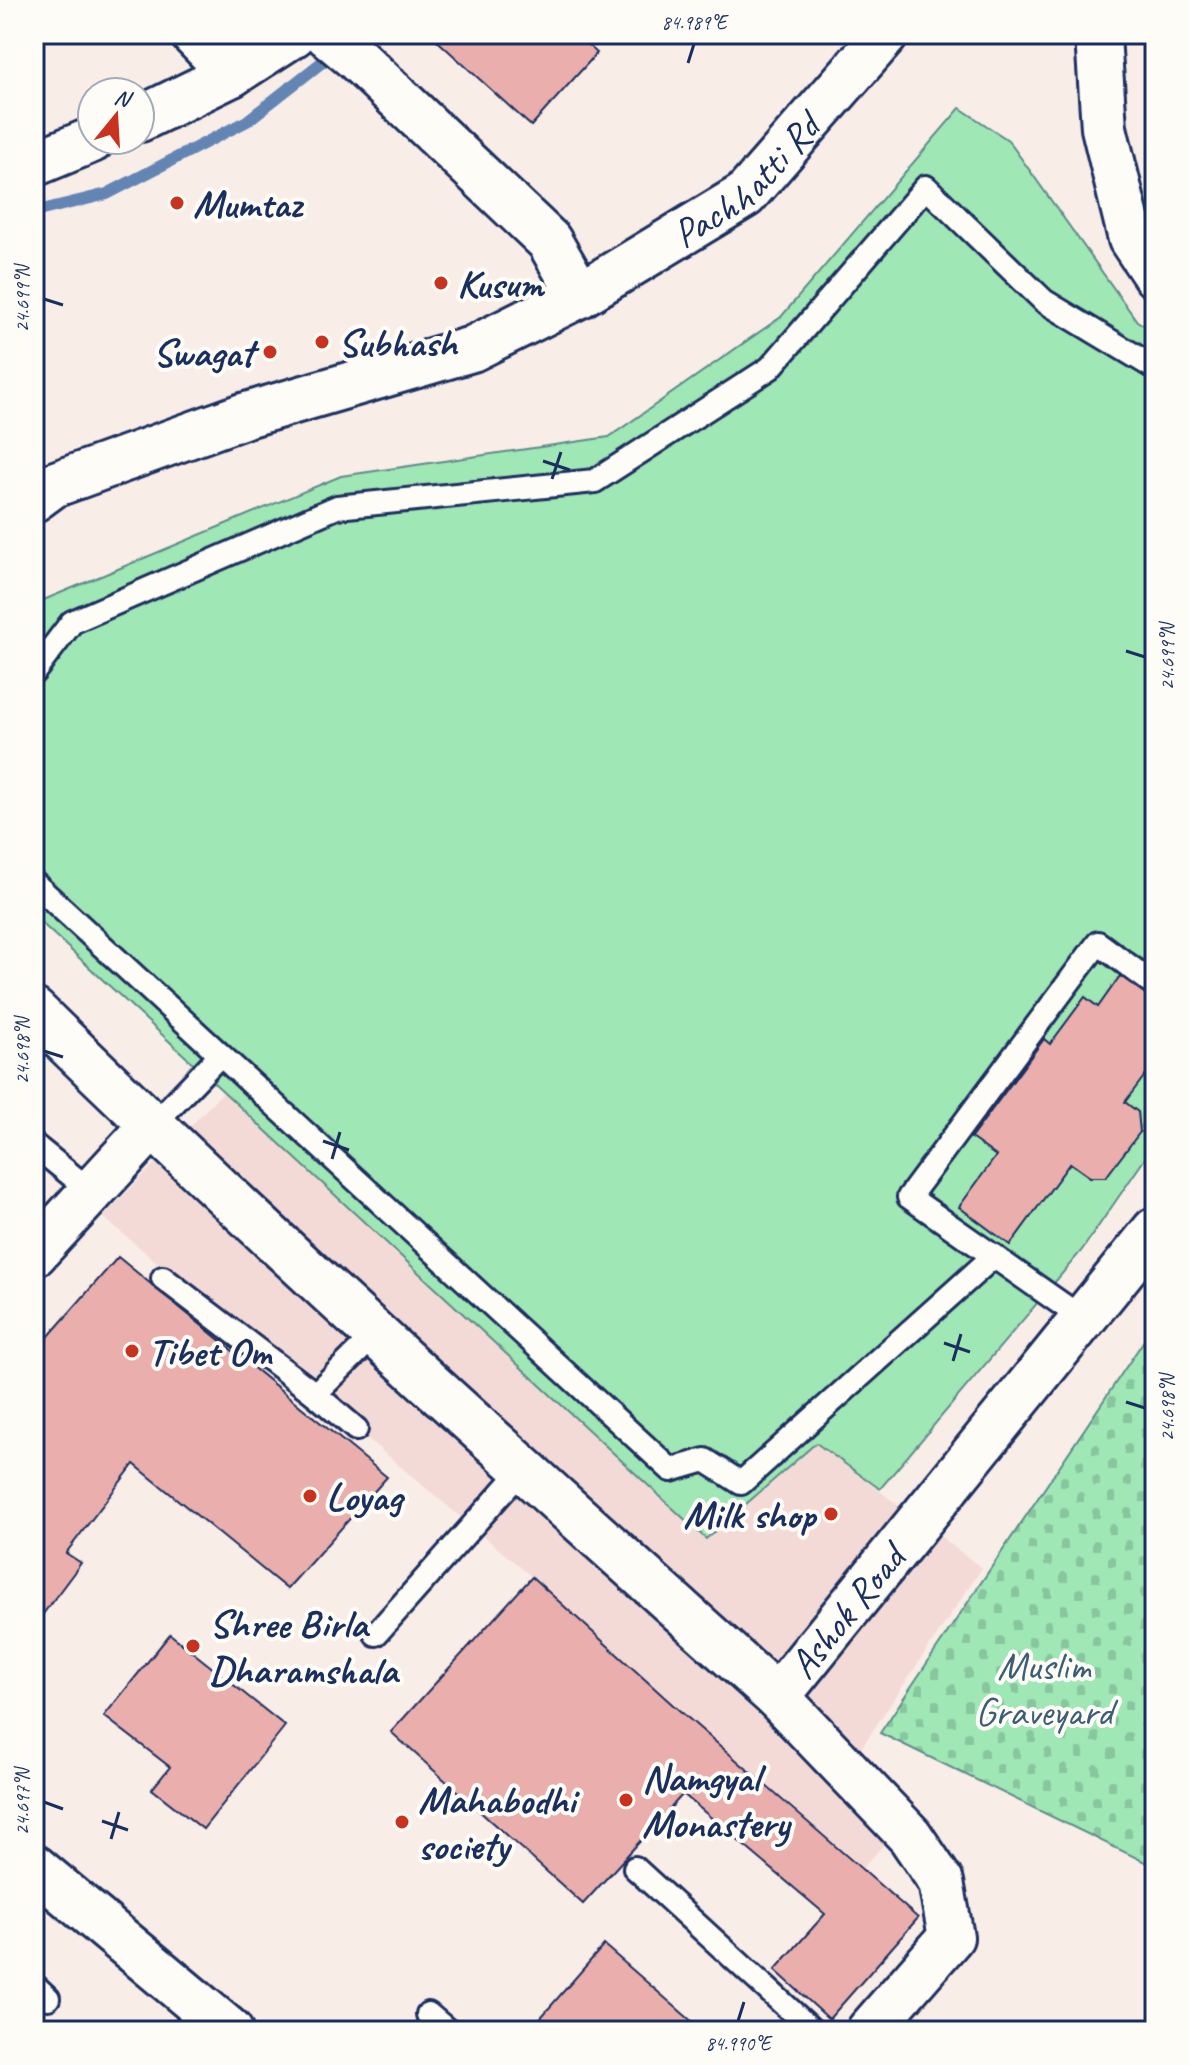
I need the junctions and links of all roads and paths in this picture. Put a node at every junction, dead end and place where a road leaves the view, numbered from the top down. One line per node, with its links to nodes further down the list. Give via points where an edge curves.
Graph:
1 (193, 34): 6 (street)
2 (294, 34): 6 (street)
3 (886, 34): 11 (street, Pachhatti Rd, via 745,195)
4 (1098, 35): 10 (street, via 1104,128 1131,239)
5 (342, 46): 11 (street, via 549,241)
6 (232, 74): 7 (street)
7 (156, 111)
8 (76, 147): 9 (street)
9 (34, 164)
10 (1155, 275)
11 (580, 295): 13 (street, Pachhatti Rd, via 472,349 243,416 53,485)
12 (1155, 368): 14 (lane, via 1044,301 926,187 770,368 595,481 337,507 72,622)
13 (34, 499)
14 (34, 672)
15 (34, 883): 18 (lane)
16 (1155, 985): 24 (lane, via 1098,943 909,1197)
17 (34, 1011): 19 (street)
18 (219, 1056): 19 (lane); 24 (lane, via 671,1470 705,1460 741,1483)
19 (152, 1126): 21 (street); 27 (street)
20 (34, 1145): 21 (lane)
21 (92, 1192): 23 (street)
22 (1155, 1230): 26 (street, Ashok Road)
23 (34, 1254)
24 (994, 1256): 26 (lane)
25 (163, 1278): 28 (lane)
26 (1083, 1319): 32 (street, Ashok Road)
27 (376, 1334): 28 (lane); 30 (street)
28 (315, 1394): 29 (lane)
29 (356, 1429)
30 (523, 1469): 31 (lane); 32 (street)
31 (376, 1634)
32 (777, 1697): 39 (street, Ashok Road, via 910,1836 941,1882 951,1937)
33 (34, 1867): 36 (street)
34 (635, 1868): 38 (lane)
35 (428, 2014): 37 (lane)
36 (230, 2031)
37 (448, 2031)
38 (813, 2031)
39 (869, 2031)

